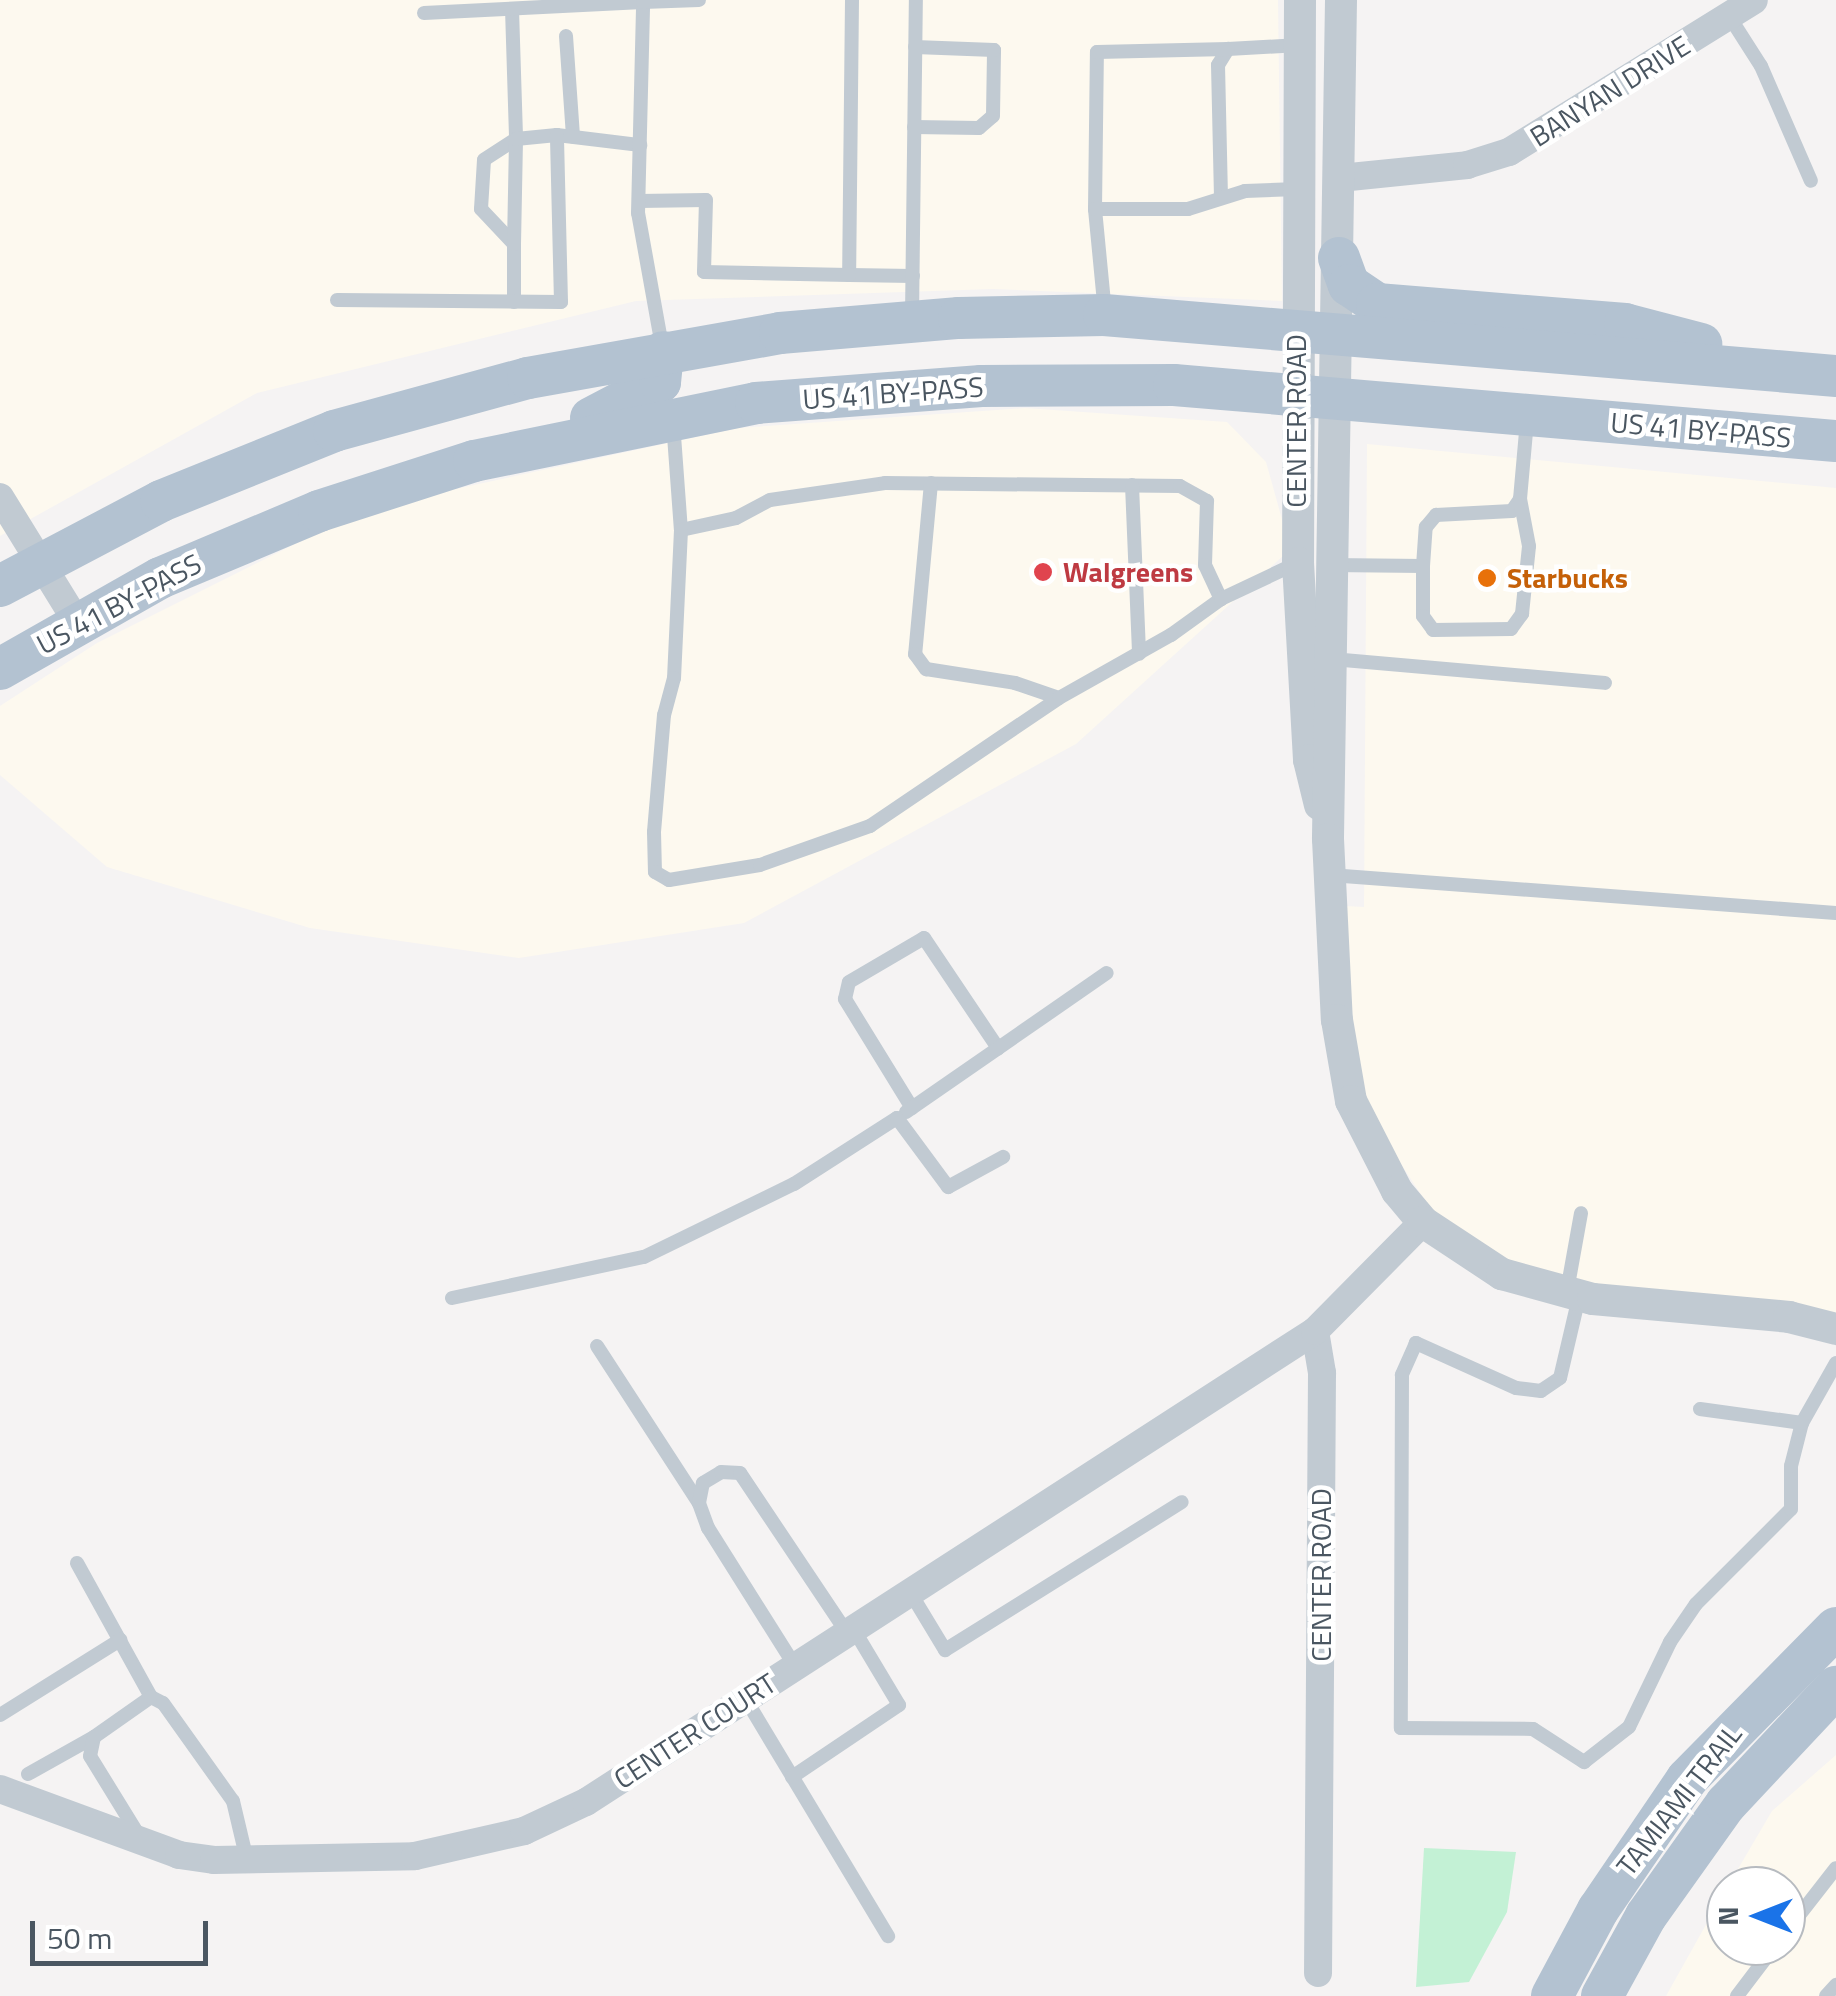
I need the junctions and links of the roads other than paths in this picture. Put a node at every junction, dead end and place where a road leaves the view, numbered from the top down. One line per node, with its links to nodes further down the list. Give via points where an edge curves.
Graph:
1 (699, 0): 7 (lane)
2 (852, 0): 27 (lane)
3 (916, 0): 13 (lane)
4 (1300, 0): 12 (street, CENTER ROAD)
5 (1341, 0): 19 (street, CENTER ROAD)
6 (1754, 0): 8 (street, BANYAN DRIVE)
7 (643, 2): 9 (lane); 18 (lane)
8 (1724, 8): 19 (street, BANYAN DRIVE, via 1509,152 1467,164); 20 (lane, via 1761,66)
9 (512, 9): 10 (lane); 17 (lane)
10 (424, 13)
11 (566, 36): 16 (lane)
12 (1299, 45): 14 (lane); 21 (street, CENTER ROAD)
13 (916, 47): 15 (lane); 15 (lane, via 994,50 993,116 979,128)
14 (1228, 49): 22 (lane, via 1218,66); 24 (lane, via 1097,52)
15 (914, 128): 28 (lane)
16 (565, 136): 17 (lane); 18 (lane); 30 (lane, via 560,302)
17 (516, 139): 25 (lane); 25 (lane, via 484,160 482,209)
18 (640, 144): 23 (lane)
19 (1340, 178): 26 (street, CENTER ROAD)
20 (1811, 181)
21 (1298, 189): 22 (lane); 33 (street, CENTER ROAD)
22 (1222, 197): 24 (lane, via 1188,209)
23 (639, 201): 27 (lane, via 706,200 704,272); 34 (lane)
24 (1096, 210): 31 (lane)
25 (514, 244): 30 (lane)
26 (1339, 258): 33 (street, CENTER ROAD); 35 (main road, via 1349,286 1377,304 1624,324 1677,342)
27 (848, 275): 28 (lane)
28 (913, 276): 32 (lane)
29 (338, 300): 30 (lane)
30 (514, 302)
31 (1104, 315): 32 (main road); 33 (main road)
32 (912, 322): 34 (main road)
33 (1316, 330): 36 (main road); 37 (street, CENTER ROAD); 38 (street, CENTER ROAD)
34 (663, 352): 42 (main road, via 660,382); 48 (main road, via 442,398 334,431 162,501)
35 (1836, 356)
36 (1836, 376)
37 (1294, 395): 38 (main road, US 41 BY-PASS); 40 (main road, US 41 BY-PASS, via 1192,386 998,385 756,403); 49 (street, CENTER ROAD)
38 (1336, 399): 39 (main road, US 41 BY-PASS); 50 (street, CENTER ROAD)
39 (1527, 415): 41 (main road, US 41 BY-PASS); 46 (lane)
40 (672, 418): 42 (main road, US 41 BY-PASS); 47 (lane)
41 (1836, 441)
42 (548, 444): 54 (main road, US 41 BY-PASS, via 319,511 160,578)
43 (931, 483): 44 (lane); 47 (lane, via 770,500 736,518); 59 (lane, via 915,654 926,669 1015,683)
44 (1132, 486): 53 (lane, via 1180,486 1208,501 1205,565); 55 (lane)
45 (0, 497): 48 (street)
46 (1520, 499): 51 (lane, via 1504,514 1432,518); 51 (lane, via 1529,546 1522,614 1511,629 1433,630 1424,616)
47 (682, 530): 59 (lane, via 674,678 664,715 654,832 655,872 669,880 760,866 870,826)
48 (41, 562): 52 (main road); 54 (street)
49 (1298, 563): 53 (lane); 60 (street, CENTER ROAD, via 1309,760)
50 (1331, 565): 51 (lane); 56 (street, CENTER ROAD)
51 (1423, 566)
52 (0, 586)
53 (1221, 598): 55 (lane)
54 (77, 622): 57 (main road, US 41 BY-PASS)
55 (1139, 654): 59 (lane)
56 (1331, 659): 58 (lane); 60 (street, CENTER ROAD)
57 (0, 669)
58 (1604, 683)
59 (1059, 698)
60 (1328, 839): 61 (street, CENTER ROAD)
61 (1330, 874): 62 (lane); 69 (street, CENTER ROAD, via 1336,1020 1350,1101 1397,1191)
62 (1836, 914)
63 (1107, 973): 64 (lane)
64 (998, 1048): 65 (lane); 65 (lane, via 924,938 848,982 845,999)
65 (912, 1108): 66 (lane)
66 (897, 1118): 67 (lane, via 948,1188); 71 (lane, via 794,1184 644,1258)
67 (1003, 1157)
68 (1582, 1213): 70 (lane)
69 (1424, 1222): 70 (street, CENTER ROAD, via 1502,1274); 73 (street)
70 (1573, 1295): 72 (street, CENTER ROAD, via 1789,1317); 77 (lane, via 1560,1378 1541,1390 1516,1388 1416,1343 1402,1376 1401,1728 1532,1729 1584,1762 1629,1727 1696,1604 1791,1509 1791,1466)
71 (452, 1298)
72 (1836, 1330)
73 (1316, 1331): 81 (street, CENTER COURT); 100 (street, CENTER ROAD, via 1322,1373)
74 (596, 1346): 79 (lane)
75 (1836, 1364): 77 (lane)
76 (1700, 1409): 77 (lane)
77 (1802, 1423)
78 (1182, 1502): 81 (lane, via 945,1650)
79 (699, 1503): 83 (lane, via 703,1483 721,1472 740,1473); 85 (lane)
80 (77, 1563): 84 (lane)
81 (910, 1592): 83 (street, CENTER COURT)
82 (1836, 1628): 102 (main road, TAMIAMI TRAIL, via 1745,1715 1668,1804 1598,1910)
83 (850, 1630): 85 (street, CENTER COURT); 92 (lane, via 899,1706)
84 (120, 1640): 87 (lane); 89 (lane)
85 (795, 1666): 88 (street, CENTER COURT)
86 (1836, 1687): 103 (main road, TAMIAMI TRAIL, via 1726,1804 1646,1916)
87 (151, 1697): 90 (lane); 95 (lane, via 163,1703 232,1801)
88 (745, 1698): 92 (lane); 95 (street, CENTER COURT, via 586,1802 524,1831 415,1856)
89 (0, 1715)
90 (94, 1737): 91 (lane); 94 (lane, via 90,1756)
91 (28, 1774)
92 (792, 1777): 98 (lane)
93 (0, 1789): 94 (street, CENTER COURT)
94 (141, 1839): 95 (street, CENTER COURT, via 178,1855)
95 (248, 1860)
96 (1836, 1868): 97 (lane)
97 (1806, 1906)
98 (888, 1936)
99 (1760, 1966): 104 (lane)
100 (1318, 1973)
101 (1836, 1985): 105 (lane)
102 (1552, 1996)
103 (1602, 1996)
104 (1737, 1996)
105 (1826, 1996)

